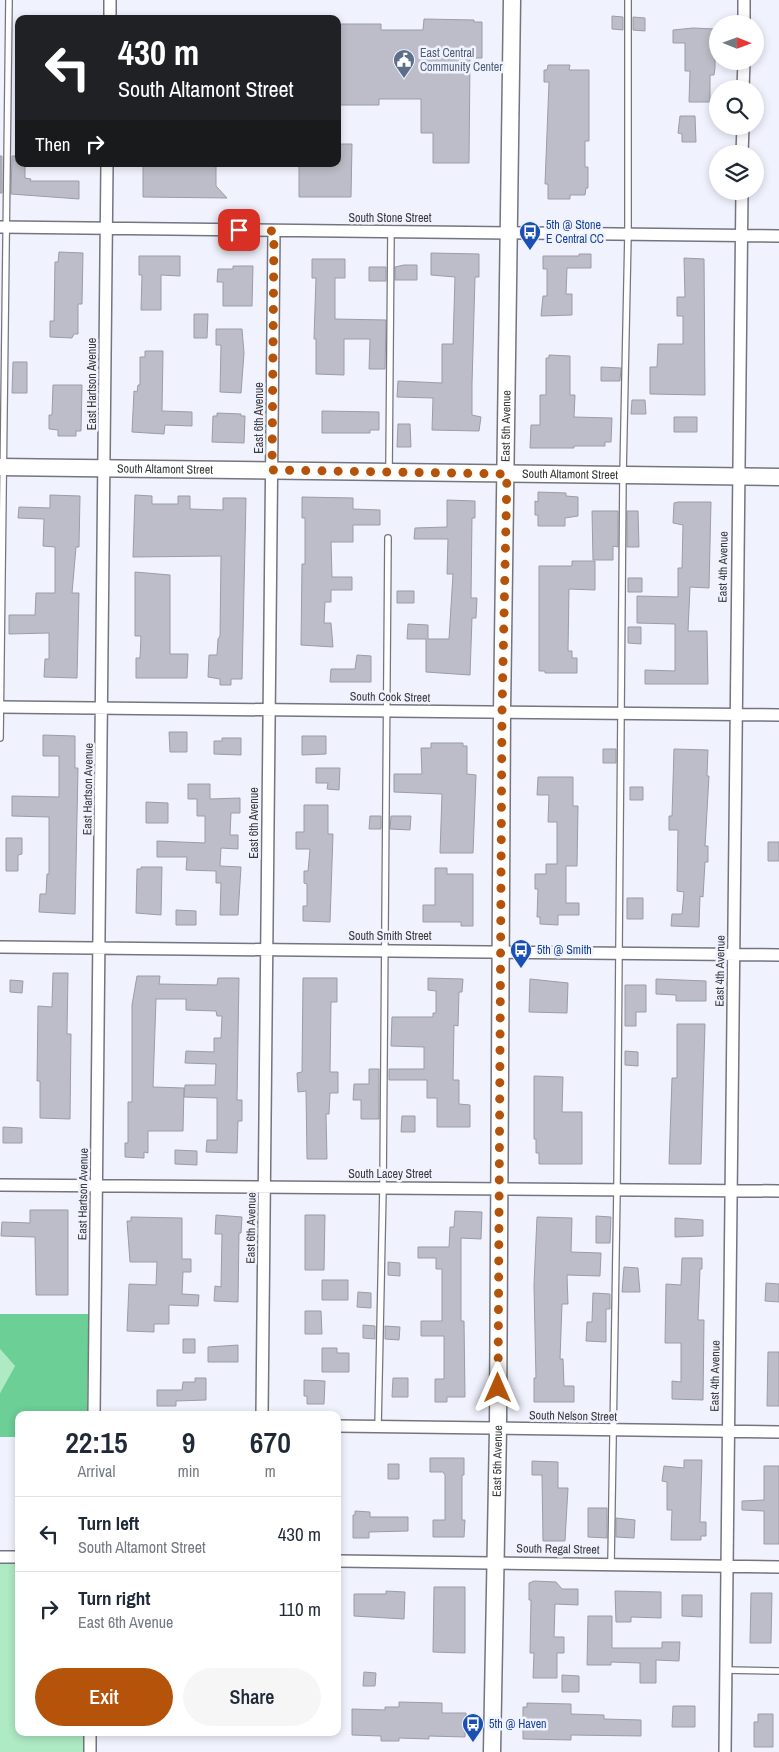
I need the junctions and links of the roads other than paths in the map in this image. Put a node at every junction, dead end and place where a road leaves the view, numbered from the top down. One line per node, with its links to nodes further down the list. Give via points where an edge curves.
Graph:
1 (9, 0): 10 (lane)
2 (110, 0): 6 (street)
3 (512, 0): 14 (street, East 5th Avenue)
4 (628, 0): 15 (lane)
5 (744, 0): 7 (street)
6 (110, 15)
7 (744, 15)
8 (107, 167): 11 (street, East Hartson Avenue)
9 (742, 200): 16 (street, East 4th Avenue)
10 (3, 227): 11 (street, South Stone Street); 18 (lane)
11 (106, 228): 12 (street, South Stone Street); 19 (street, East Hartson Avenue)
12 (274, 231): 13 (street, South Stone Street); 20 (street, East 6th Avenue)
13 (390, 231): 14 (street, South Stone Street); 21 (lane)
14 (511, 233): 15 (street, South Stone Street); 22 (street, East 5th Avenue)
15 (628, 234): 16 (street, South Stone Street); 23 (lane)
16 (741, 236): 17 (street, South Stone Street); 24 (street, East 4th Avenue)
17 (779, 236)
18 (1, 467): 19 (street, South Altamont Street); 27 (lane)
19 (105, 467): 20 (street, South Altamont Street); 28 (street, East Hartson Avenue)
20 (272, 470): 21 (street, South Altamont Street); 29 (street, East 6th Avenue)
21 (389, 472): 22 (street, South Altamont Street)
22 (507, 474): 23 (street, South Altamont Street); 31 (street, East 5th Avenue)
23 (623, 475): 24 (street, South Altamont Street); 32 (lane)
24 (738, 476): 25 (street, South Altamont Street); 33 (street, East 4th Avenue)
25 (779, 477)
26 (388, 538): 30 (lane)
27 (0, 707): 28 (street, South Cook Street); 35 (lane)
28 (103, 709): 29 (street, South Cook Street); 37 (street, East Hartson Avenue)
29 (268, 710): 30 (street, South Cook Street); 38 (street, East 6th Avenue)
30 (386, 711): 31 (street, South Cook Street); 39 (lane)
31 (502, 712): 32 (street, South Cook Street); 40 (street, East 5th Avenue)
32 (621, 713): 33 (street, South Cook Street); 41 (lane)
33 (735, 715): 34 (street, South Cook Street); 42 (street, East 4th Avenue)
34 (779, 715)
35 (0, 738)
36 (0, 947): 37 (street, South Smith Street)
37 (100, 948): 38 (street, South Smith Street); 45 (street, East Hartson Avenue)
38 (268, 950): 39 (street, South Smith Street); 46 (street, East 6th Avenue)
39 (385, 950): 40 (street, South Smith Street); 47 (lane)
40 (501, 951): 41 (street, South Smith Street); 48 (street, East 5th Avenue)
41 (618, 952): 42 (street, South Smith Street); 49 (lane)
42 (734, 954): 43 (street, South Smith Street); 50 (street, East 4th Avenue)
43 (779, 955)
44 (0, 1185): 45 (street, South Lacey Street)
45 (97, 1186): 46 (street, South Lacey Street); 52 (street, East Hartson Avenue)
46 (265, 1188): 47 (street, South Lacey Street); 53 (street, East 6th Avenue)
47 (383, 1188): 48 (street, South Lacey Street); 55 (lane)
48 (499, 1189): 49 (street, South Lacey Street); 56 (street, East 5th Avenue)
49 (617, 1189): 50 (street, South Lacey Street); 57 (lane)
50 (730, 1190): 51 (street, South Lacey Street); 58 (street, East 4th Avenue)
51 (779, 1191)
52 (94, 1411)
53 (262, 1411)
54 (341, 1426): 55 (street, South Nelson Street)
55 (378, 1427): 56 (street, South Nelson Street)
56 (498, 1428): 57 (street, South Nelson Street); 63 (street, East 5th Avenue)
57 (612, 1430): 58 (street, South Nelson Street); 64 (lane)
58 (728, 1431): 59 (street, South Nelson Street); 65 (street, East 4th Avenue)
59 (779, 1432)
60 (0, 1557): 61 (street)
61 (15, 1557)
62 (341, 1561): 63 (street, South Regal Street)
63 (496, 1562): 64 (street, South Regal Street); 71 (street, East 5th Avenue)
64 (612, 1564): 65 (street, South Regal Street)
65 (726, 1566): 66 (street, South Regal Street); 67 (street, East 4th Avenue)
66 (779, 1567)
67 (725, 1670): 68 (lane); 72 (street, East 4th Avenue)
68 (779, 1671)
69 (90, 1736): 70 (street)
70 (90, 1752)
71 (492, 1752)
72 (725, 1752)

